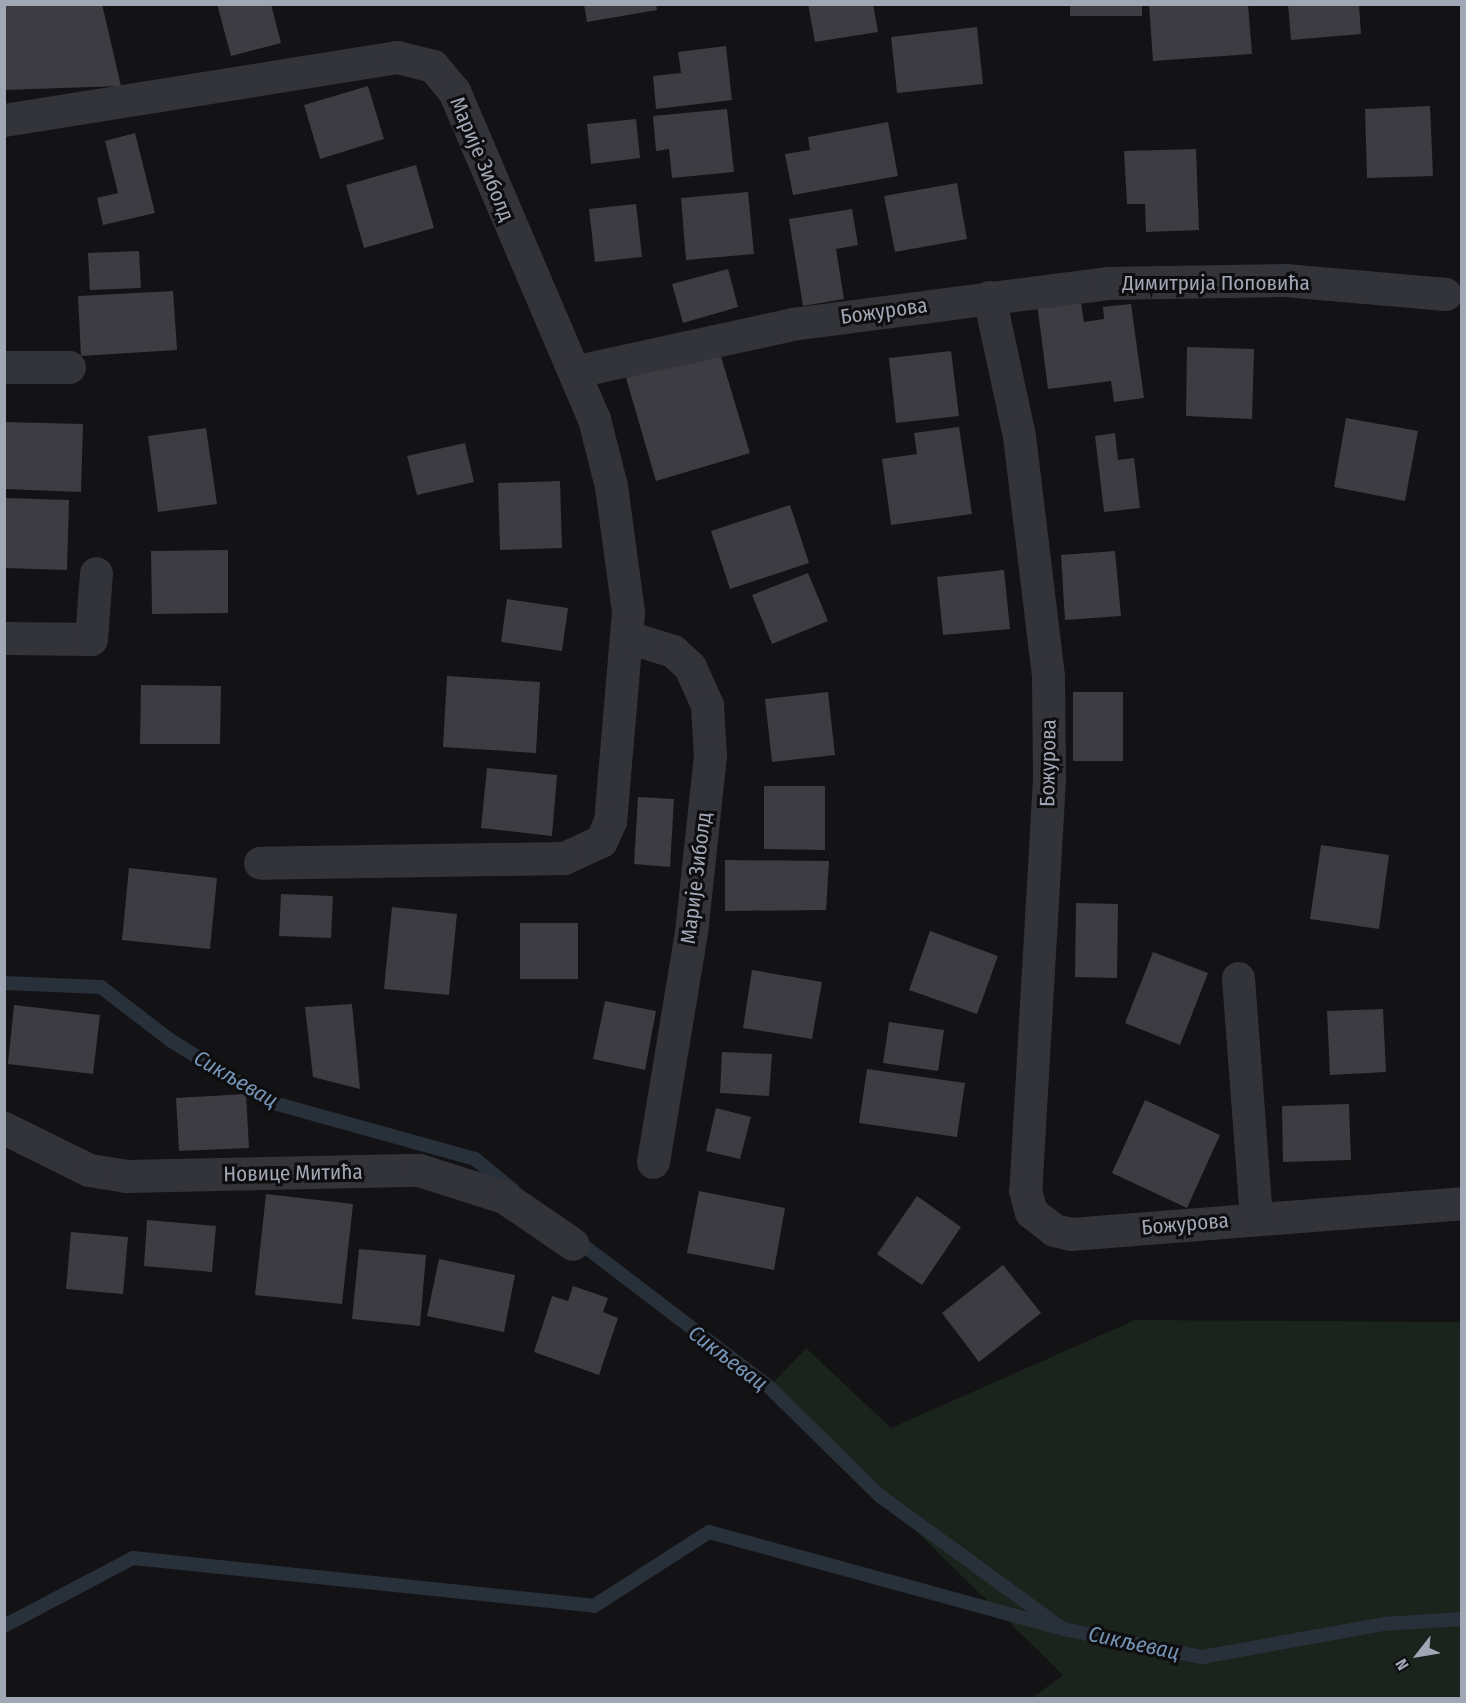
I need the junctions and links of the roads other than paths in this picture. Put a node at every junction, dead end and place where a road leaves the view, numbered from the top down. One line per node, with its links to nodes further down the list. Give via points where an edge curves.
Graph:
1 (4, 120): 6 (street, Марије Зиболд, via 397,57 433,66 454,91)
2 (1444, 294): 3 (street, Димитрија Поповића, via 1285,280 1196,280)
3 (989, 297): 6 (street, Божурова, via 792,324); 15 (street, Божурова, via 1019,435 1048,677 1049,779 1025,1190 1031,1212 1054,1230 1071,1234)
4 (4, 367): 5 (street)
5 (69, 367)
6 (577, 371): 8 (street, Марије Зиболд, via 611,486)
7 (96, 573): 9 (street, via 91,639)
8 (628, 637): 10 (street, Марије Зиболд, via 610,821 601,841 582,853); 13 (street, Марије Зиболд, via 673,651 690,666 707,705 710,755 691,932)
9 (4, 638)
10 (261, 863)
11 (1238, 978): 15 (street)
12 (4, 1128): 16 (street, Новице Митића, via 79,1167 125,1176 419,1170 504,1197)
13 (653, 1162)
14 (1461, 1203): 15 (street, Божурова)
15 (1256, 1218)
16 (573, 1244)

